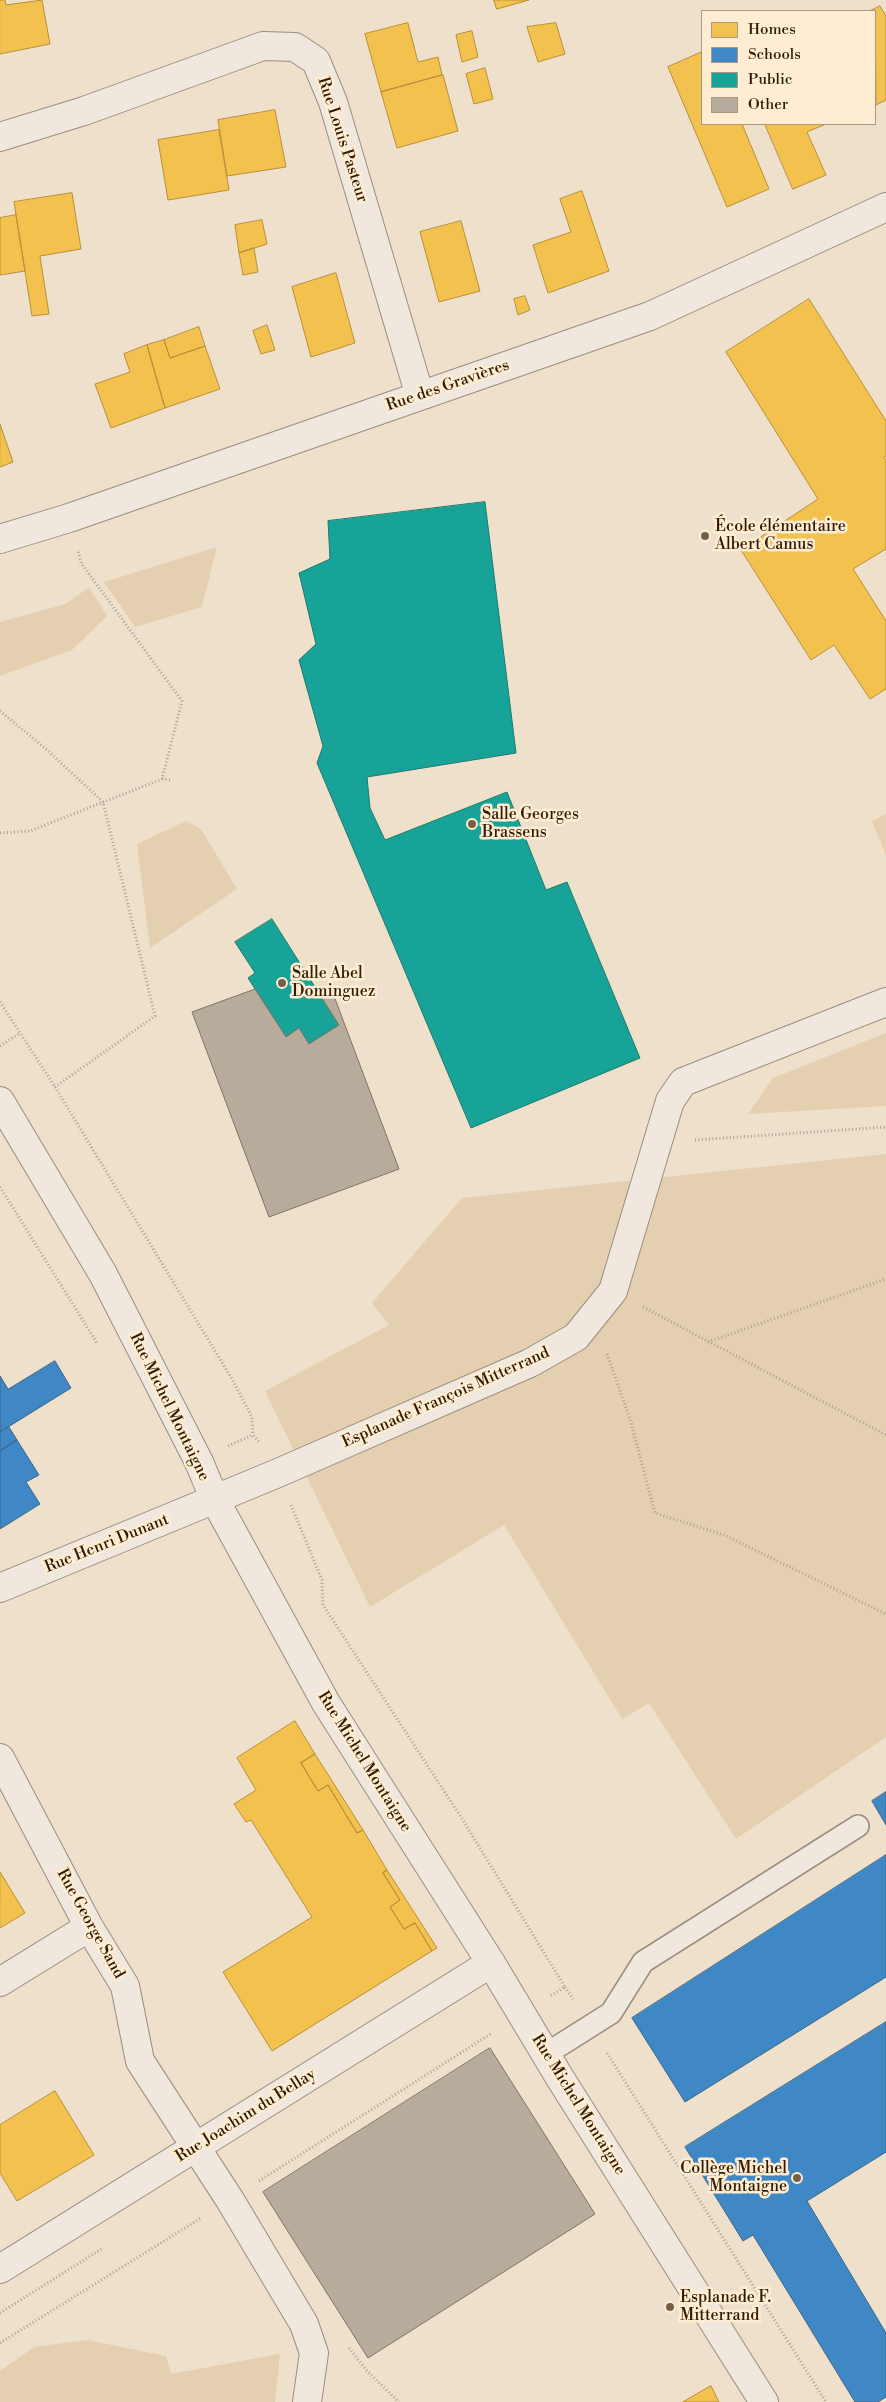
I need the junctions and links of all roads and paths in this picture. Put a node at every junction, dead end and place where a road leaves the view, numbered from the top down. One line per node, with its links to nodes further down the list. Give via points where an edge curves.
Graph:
1 (0, 137): 3 (street, Rue Louis Pasteur, via 84,111 263,46 295,47 316,61 333,102)
2 (886, 207): 3 (street, Rue des Gravières, via 650,316)
3 (420, 396): 4 (street, Rue des Gravières)
4 (69, 518): 5 (street, Rue des Gravières); 7 (path, via 81,562 182,701)
5 (0, 540)
6 (0, 710): 9 (path)
7 (162, 779): 8 (path); 9 (path)
8 (171, 780)
9 (103, 802): 10 (path, via 30,831); 15 (path, via 155,1016)
10 (0, 834)
11 (0, 1002): 13 (path)
12 (886, 1002): 22 (street, Esplanade François Mitterrand, via 683,1082 670,1102)
13 (20, 1033): 14 (path); 15 (path)
14 (0, 1046)
15 (55, 1088): 26 (path, via 232,1379 252,1417)
16 (0, 1101): 18 (street, Rue Michel Montaigne)
17 (886, 1127): 19 (path)
18 (8, 1130): 28 (street, Rue Michel Montaigne, via 103,1274 199,1462)
19 (712, 1139)
20 (0, 1187): 25 (path)
21 (886, 1279): 24 (path)
22 (613, 1292): 23 (street, Esplanade François Mitterrand); 24 (path)
23 (593, 1316): 28 (street, Esplanade François Mitterrand, via 576,1337 530,1363); 30 (path, via 630,1419 655,1513 724,1535)
24 (708, 1342): 27 (path)
25 (102, 1351)
26 (253, 1435)
27 (886, 1435)
28 (215, 1500): 29 (street, Rue Henri Dunant); 34 (street, Rue Michel Montaigne, via 326,1703)
29 (0, 1588)
30 (886, 1614)
31 (0, 1758): 33 (street, Rue George Sand)
32 (858, 1826): 37 (lane, via 643,1962 611,2013)
33 (90, 1927): 35 (street); 39 (street, Rue George Sand, via 125,1986 140,2061)
34 (492, 1963): 38 (street, Rue Michel Montaigne); 39 (street, Rue Joachim du Bellay)
35 (0, 1982)
36 (565, 1987): 37 (path)
37 (590, 2027): 38 (lane); 47 (path)
38 (546, 2054): 46 (street, Rue Michel Montaigne)
39 (195, 2147): 40 (street, Rue George Sand); 41 (street, Rue Joachim du Bellay)
40 (230, 2200): 42 (street, Rue George Sand); 43 (path)
41 (0, 2269)
42 (311, 2340): 44 (street, via 314,2352); 45 (path, via 339,2336 368,2372)
43 (0, 2343)
44 (307, 2402)
45 (399, 2402)
46 (764, 2402)
47 (826, 2402)

